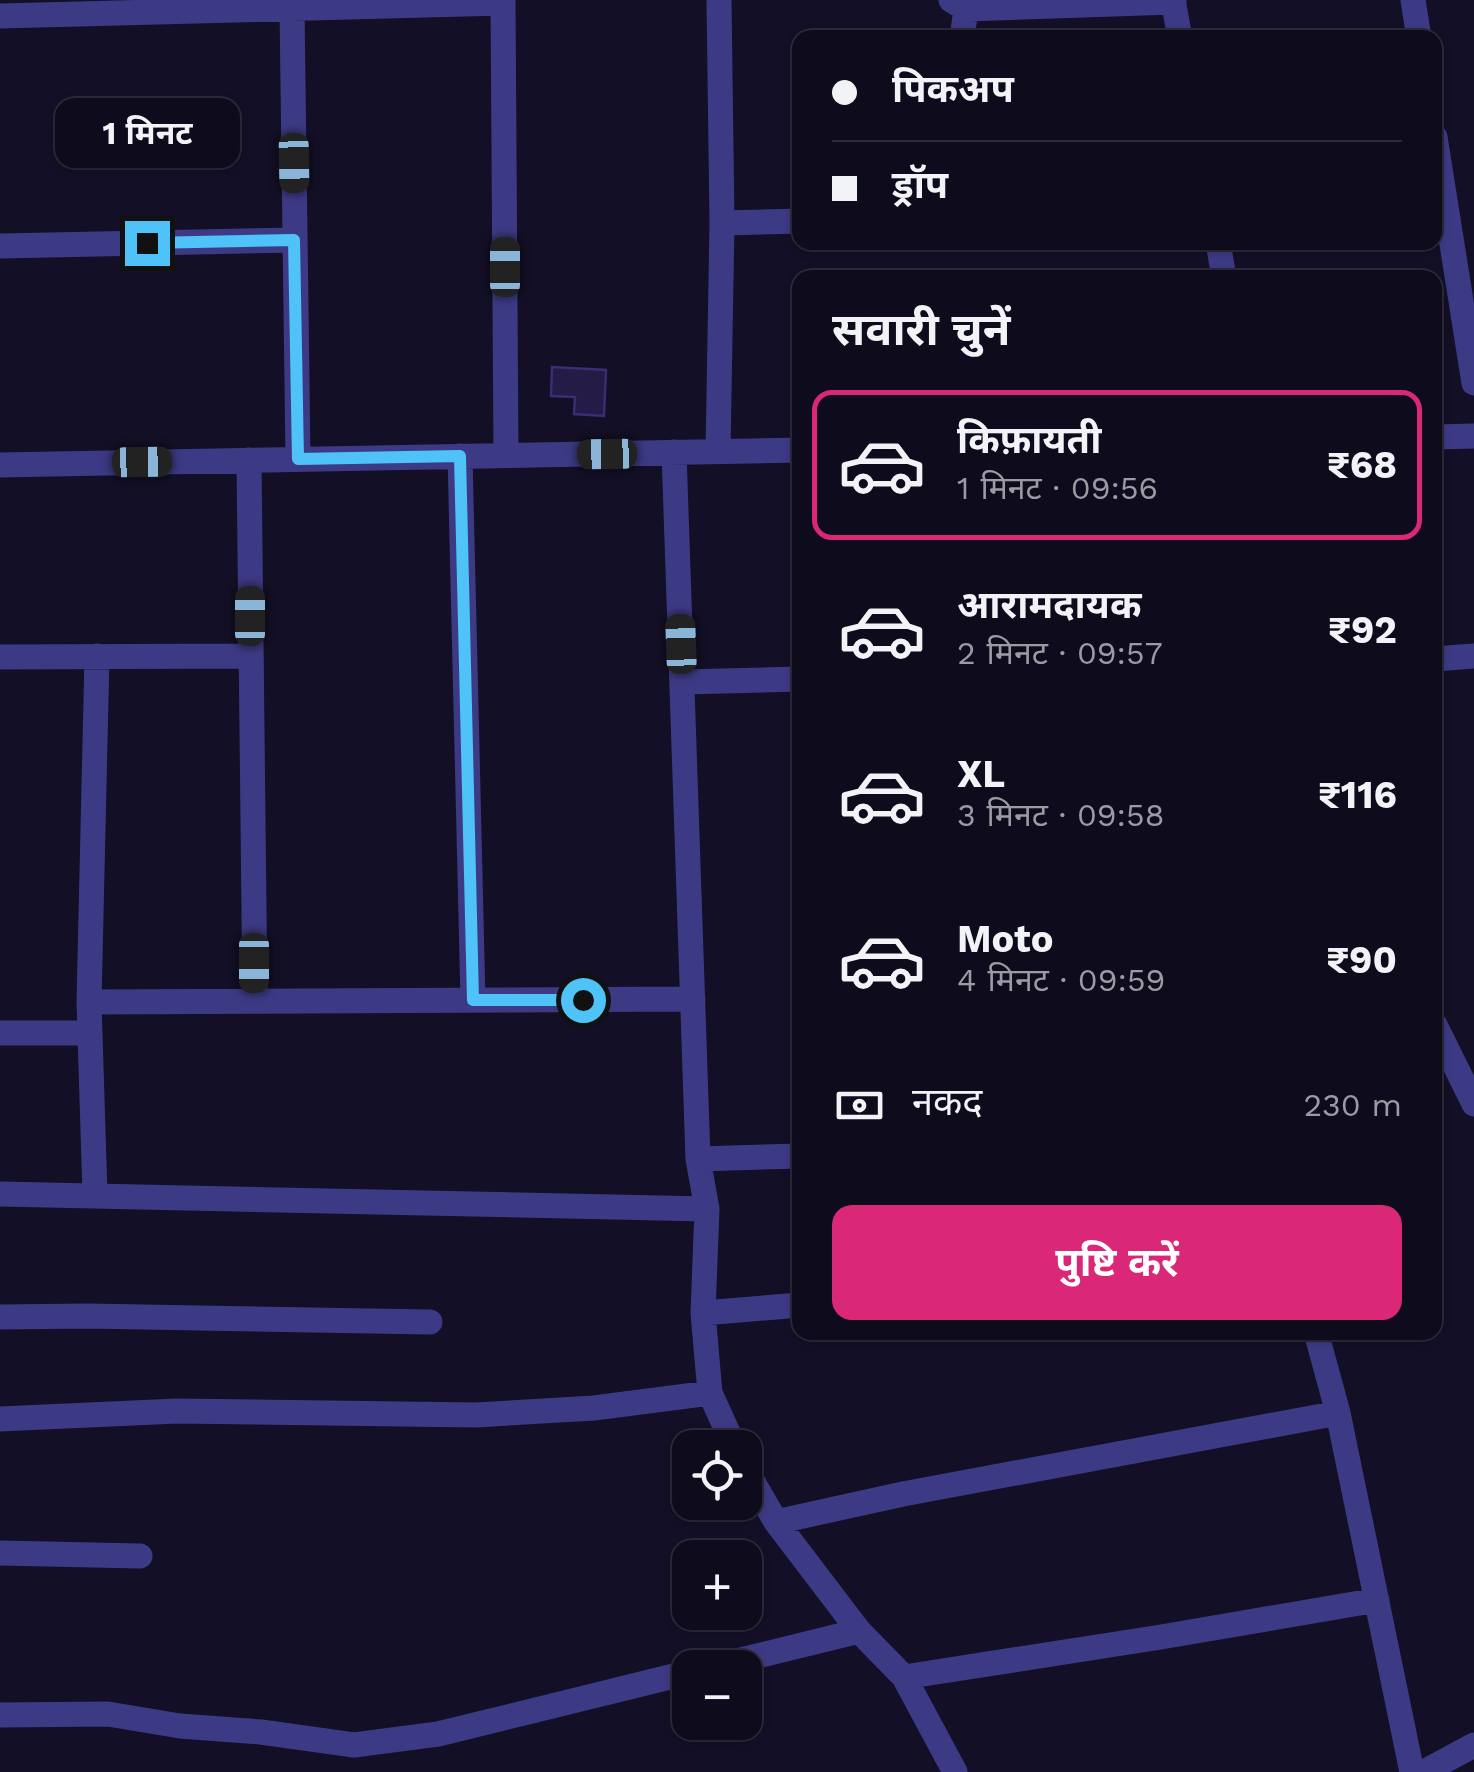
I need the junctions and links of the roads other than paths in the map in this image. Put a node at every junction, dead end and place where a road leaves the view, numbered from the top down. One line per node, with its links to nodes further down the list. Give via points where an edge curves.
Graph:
1 (718, 0): 13 (street)
2 (1413, 0): 10 (street)
3 (1174, 1): 5 (street); 9 (street)
4 (503, 2): 6 (street); 22 (street)
5 (959, 5): 8 (street)
6 (292, 9): 7 (street); 14 (street)
7 (0, 16)
8 (961, 30)
9 (1179, 30)
10 (1418, 30)
11 (1442, 182): 16 (street)
12 (792, 221): 13 (street)
13 (722, 223): 20 (street)
14 (294, 240): 15 (street); 24 (street)
15 (0, 246)
16 (1474, 383)
17 (1474, 436): 18 (street)
18 (1442, 437)
19 (792, 450): 20 (street)
20 (718, 451): 21 (street)
21 (674, 452): 22 (street); 33 (street)
22 (506, 455): 23 (street)
23 (460, 456): 24 (street); 35 (street)
24 (298, 459): 25 (street)
25 (249, 460): 26 (street); 28 (street)
26 (0, 465)
27 (96, 656): 28 (street); 30 (street); 36 (street)
28 (251, 656): 37 (street)
29 (1474, 656): 31 (street)
30 (0, 658)
31 (1442, 658)
32 (792, 679): 33 (street)
33 (683, 682): 34 (street)
34 (693, 998): 35 (street); 43 (street)
35 (473, 1000): 37 (street)
36 (89, 1002): 37 (street); 39 (street)
37 (255, 1002)
38 (0, 1032): 39 (street)
39 (90, 1033): 45 (street)
40 (1442, 1039): 41 (street)
41 (1474, 1104)
42 (792, 1156): 43 (street)
43 (698, 1159): 46 (street)
44 (0, 1194): 45 (street)
45 (95, 1196): 46 (street)
46 (707, 1209): 48 (street)
47 (792, 1306): 48 (street)
48 (704, 1313): 52 (street)
49 (0, 1317): 50 (street)
50 (430, 1322)
51 (1318, 1340): 53 (street)
52 (710, 1393): 54 (street, via 476,1415 177,1411); 55 (street)
53 (1338, 1412): 57 (street); 60 (street)
54 (0, 1419)
55 (727, 1430)
56 (762, 1498): 57 (street)
57 (776, 1522): 61 (street)
58 (0, 1553): 59 (street)
59 (140, 1556)
60 (1376, 1600): 64 (street); 68 (street)
61 (859, 1630): 62 (street); 64 (street)
62 (762, 1654)
63 (672, 1676): 65 (street, via 438,1734 354,1745 108,1714)
64 (904, 1677): 67 (street)
65 (0, 1715)
66 (1474, 1745): 69 (street)
67 (955, 1772)
68 (1412, 1772)
69 (1424, 1772)

